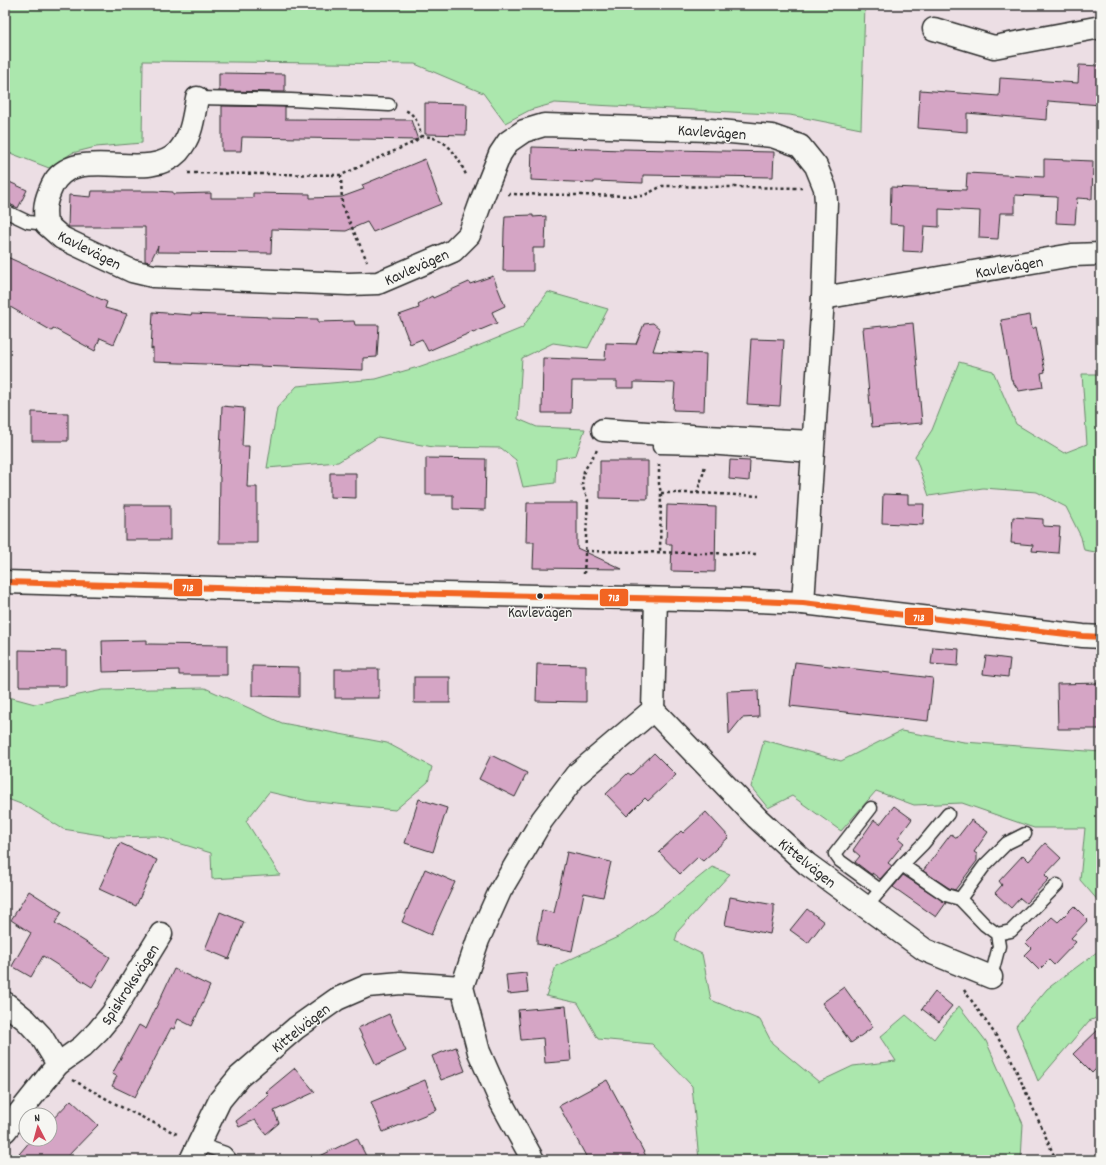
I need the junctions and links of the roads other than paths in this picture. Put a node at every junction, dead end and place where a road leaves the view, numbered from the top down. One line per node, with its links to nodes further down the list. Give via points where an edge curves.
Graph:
1 (1101, 27): 2 (street, via 994,47)
2 (934, 29)
3 (197, 98): 4 (lane); 6 (street, Kavlevägen, via 190,135 168,160 144,165 80,165 73,168 55,181 49,192 44,209)
4 (390, 105)
5 (5, 211): 6 (lane, via 28,222)
6 (46, 224): 8 (street, Kavlevägen, via 62,238 132,271 153,276 378,283 453,251 469,235 500,154 508,142 524,131 544,125 710,130 772,136 800,146 816,166 825,188)
7 (1101, 254): 8 (street, Kavlevägen, via 1072,255)
8 (823, 298): 11 (street, Kavlevägen)
9 (600, 440): 11 (street, via 706,437)
10 (659, 447): 11 (lane)
11 (813, 449): 14 (street, Kavlevägen)
12 (5, 582): 13 (street)
13 (656, 599): 14 (street); 16 (street)
14 (803, 603): 15 (street)
15 (1101, 637)
16 (653, 710): 24 (street, Kittelvägen, via 757,818 807,864); 28 (street, via 576,775 542,820 500,891 478,940)
17 (871, 808): 22 (lane, via 835,854 840,861)
18 (948, 814): 20 (lane)
19 (1025, 834): 23 (lane, via 1007,843 984,865)
20 (902, 865): 22 (lane); 23 (lane, via 946,895)
21 (1057, 885): 26 (lane, via 1010,932)
22 (880, 890): 24 (lane)
23 (960, 899): 26 (lane)
24 (866, 907): 27 (street, Kittelvägen, via 925,950)
25 (161, 934): 30 (street, Spiskroksvägen, via 108,1020 82,1047)
26 (997, 934): 27 (lane, via 999,946)
27 (991, 977)
28 (462, 987): 32 (street, Kittelvägen, via 401,983 367,986 337,999 296,1028 238,1077 220,1100); 34 (street, via 479,1052 501,1102)
29 (5, 1003): 30 (street, via 41,1036)
30 (58, 1064): 31 (street, Spiskroksvägen)
31 (5, 1131)
32 (195, 1152): 33 (lane, via 225,1153)
33 (231, 1160)
34 (533, 1160)

